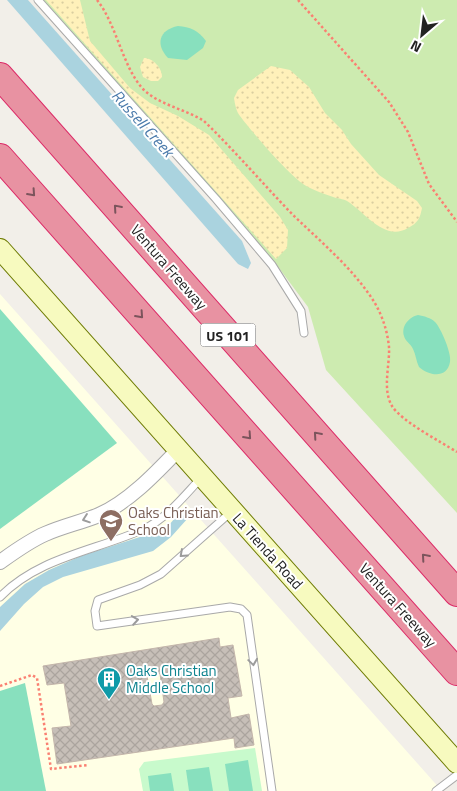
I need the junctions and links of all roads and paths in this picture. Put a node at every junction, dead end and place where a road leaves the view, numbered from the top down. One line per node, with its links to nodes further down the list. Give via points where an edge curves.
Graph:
1 (38, 0): 8 (lane, via 272,265 301,311)
2 (97, 0): 10 (path, via 143,88 159,100 204,122 363,287 381,315 386,331 388,394 393,408)
3 (298, 0): 6 (path, via 393,107 429,184)
4 (0, 76): 14 (highway, Ventura Freeway / US 101, one-way to 4)
5 (0, 157): 16 (highway, Ventura Freeway, one-way to 16)
6 (457, 222)
7 (0, 249): 9 (street, La Tienda Road)
8 (304, 333)
9 (179, 450): 11 (street, La Tienda Road); 13 (street, one-way to 13, via 116,505 44,534)
10 (457, 452)
11 (202, 476): 12 (street, La Tienda Road); 15 (lane, via 174,507 150,525 34,571)
12 (233, 510): 18 (street, La Tienda Road); 21 (lane, one-way to 21, via 161,574 98,600 95,610 97,626 230,607 241,609 247,615)
13 (0, 562)
14 (457, 593)
15 (0, 597)
16 (457, 672)
17 (0, 686): 19 (path, via 32,675 37,678 52,769)
18 (457, 763)
19 (88, 765)
20 (457, 775): 22 (lane)
21 (272, 791)
22 (436, 791)

